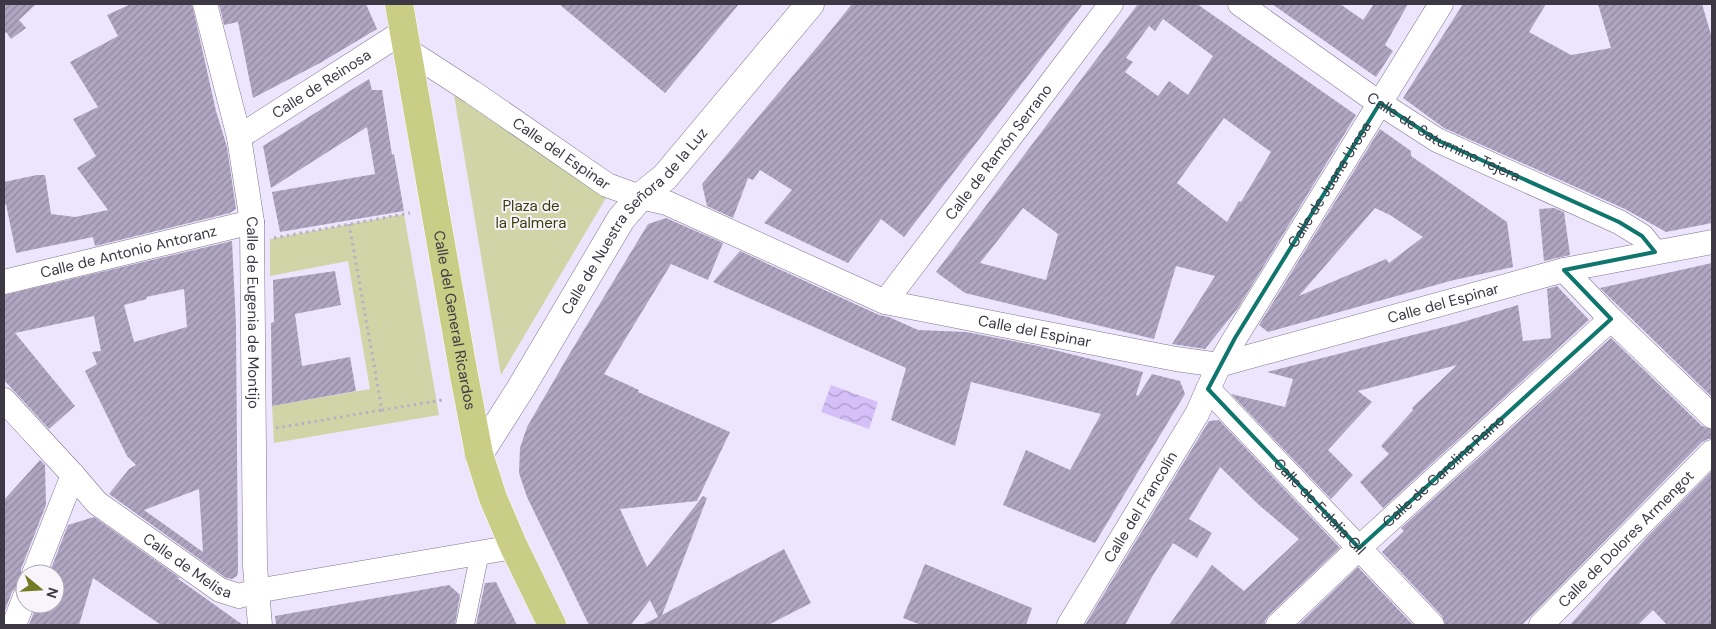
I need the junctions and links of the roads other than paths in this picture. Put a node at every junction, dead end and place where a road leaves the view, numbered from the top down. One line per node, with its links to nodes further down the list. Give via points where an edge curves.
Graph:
1 (205, 4): 9 (street, Calle de Eugenia de Montijo)
2 (399, 4): 7 (main road, Calle del General Ricardos)
3 (810, 4): 10 (street, Calle de Nuestra Señora de la Luz, via 665,177)
4 (1111, 4): 16 (street, Calle de Ramón Serrano)
5 (1240, 4): 8 (street, Calle de Saturnino Tejera)
6 (1442, 4): 8 (street, Calle de Juana Urosa)
7 (406, 41): 9 (street, Calle de Reinosa); 10 (street, Calle del Espinar, via 472,92 607,186); 23 (main road, Calle del General Ricardos)
8 (1380, 103): 13 (street, Calle de Saturnino Tejera, via 1437,140 1619,222 1642,236); 18 (street, Calle de Juana Urosa)
9 (239, 137): 11 (street, Calle de Eugenia de Montijo)
10 (640, 197): 16 (street, Calle del Espinar, via 667,203); 23 (street, Calle de Nuestra Señora de la Luz, via 621,219)
11 (252, 222): 15 (street, Calle de Antonio Antoranz); 29 (street, Calle de Eugenia de Montijo)
12 (1712, 242): 13 (street, Calle del Espinar)
13 (1655, 252): 14 (street, Calle del Espinar)
14 (1564, 270): 17 (street); 18 (street, Calle del Espinar)
15 (4, 282)
16 (886, 302): 18 (street, Calle del Espinar, via 1176,360)
17 (1611, 319): 21 (street); 26 (street, Calle de Carolina Paino)
18 (1219, 365): 19 (street, Calle de Juana Urosa)
19 (1208, 389): 26 (street, Calle de Eulalia Gil); 33 (street, Calle del Francolín, via 1197,414)
20 (4, 400): 24 (street, Calle de Melisa)
21 (1712, 416)
22 (1712, 452): 36 (street, Calle de Dolores Armengot)
23 (479, 454): 25 (main road, Calle del General Ricardos, via 493,498)
24 (73, 475): 28 (street); 29 (street, Calle de Melisa, via 97,503 220,590 239,596)
25 (514, 546): 27 (street, Calle de Melisa); 32 (main road, Calle del General Ricardos)
26 (1359, 548): 34 (street, Calle de Carolina Paino); 35 (street, Calle de Eulalia Gil)
27 (480, 552): 29 (street, Calle de Melisa); 31 (street)
28 (38, 564)
29 (256, 591): 30 (street, Calle de Eugenia de Montijo)
30 (260, 625)
31 (464, 625)
32 (552, 625)
33 (1069, 625)
34 (1278, 625)
35 (1432, 625)
36 (1541, 625)

